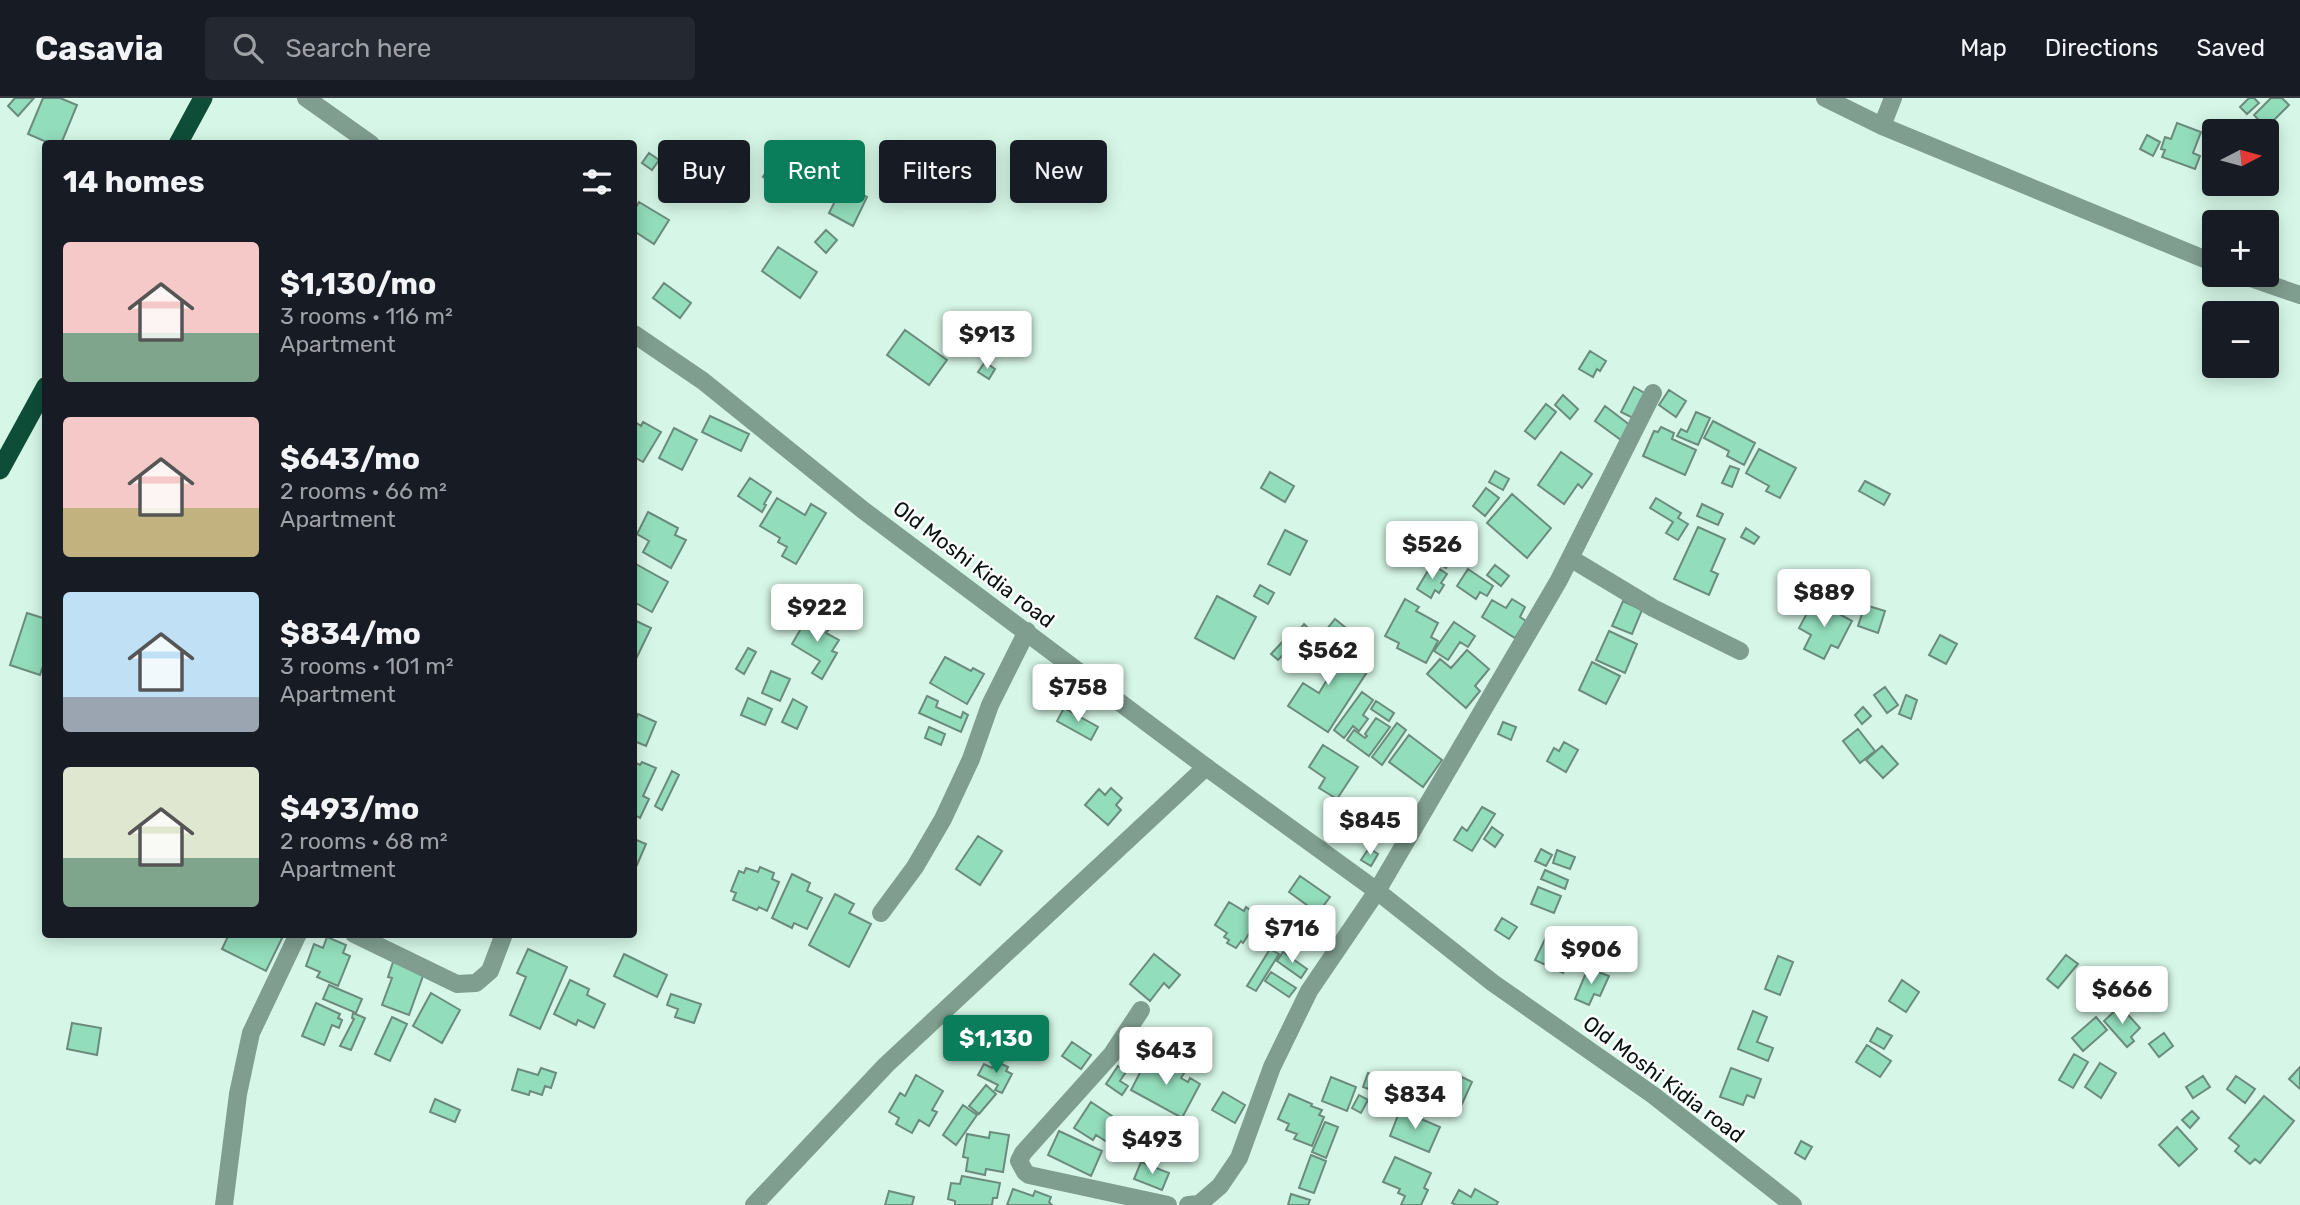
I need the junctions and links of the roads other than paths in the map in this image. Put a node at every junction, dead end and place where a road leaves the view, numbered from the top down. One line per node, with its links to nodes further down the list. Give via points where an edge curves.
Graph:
1 (203, 98): 6 (highway)
2 (306, 98): 7 (street)
3 (1825, 98): 5 (street)
4 (1893, 98): 5 (street)
5 (1882, 126): 8 (street)
6 (180, 140)
7 (365, 140)
8 (2202, 258)
9 (2277, 287): 10 (street)
10 (2300, 295)
11 (637, 336): 16 (street, Old Moshi Kidia road, via 703,381 863,510)
12 (42, 393): 14 (highway)
13 (1653, 393): 15 (street)
14 (0, 470)
15 (1570, 558): 17 (street, via 1653,608); 19 (street)
16 (1027, 631): 18 (street, Old Moshi Kidia road); 20 (street, via 990,705 943,819)
17 (1740, 651)
18 (1206, 767): 19 (street, Old Moshi Kidia road); 26 (street, via 886,1065)
19 (1377, 891): 28 (street, via 1309,991 1272,1067 1238,1158 1220,1186 1199,1204); 29 (street, Old Moshi Kidia road, via 1493,983 1653,1096)
20 (881, 913)
21 (296, 938): 25 (street, via 251,1033)
22 (362, 938): 23 (street, via 457,984 475,983 490,971)
23 (502, 938)
24 (1141, 1010): 27 (street, via 1112,1054 1019,1161 1030,1175)
25 (224, 1205)
26 (754, 1205)
27 (1168, 1205)
28 (1188, 1205)
29 (1793, 1205)

